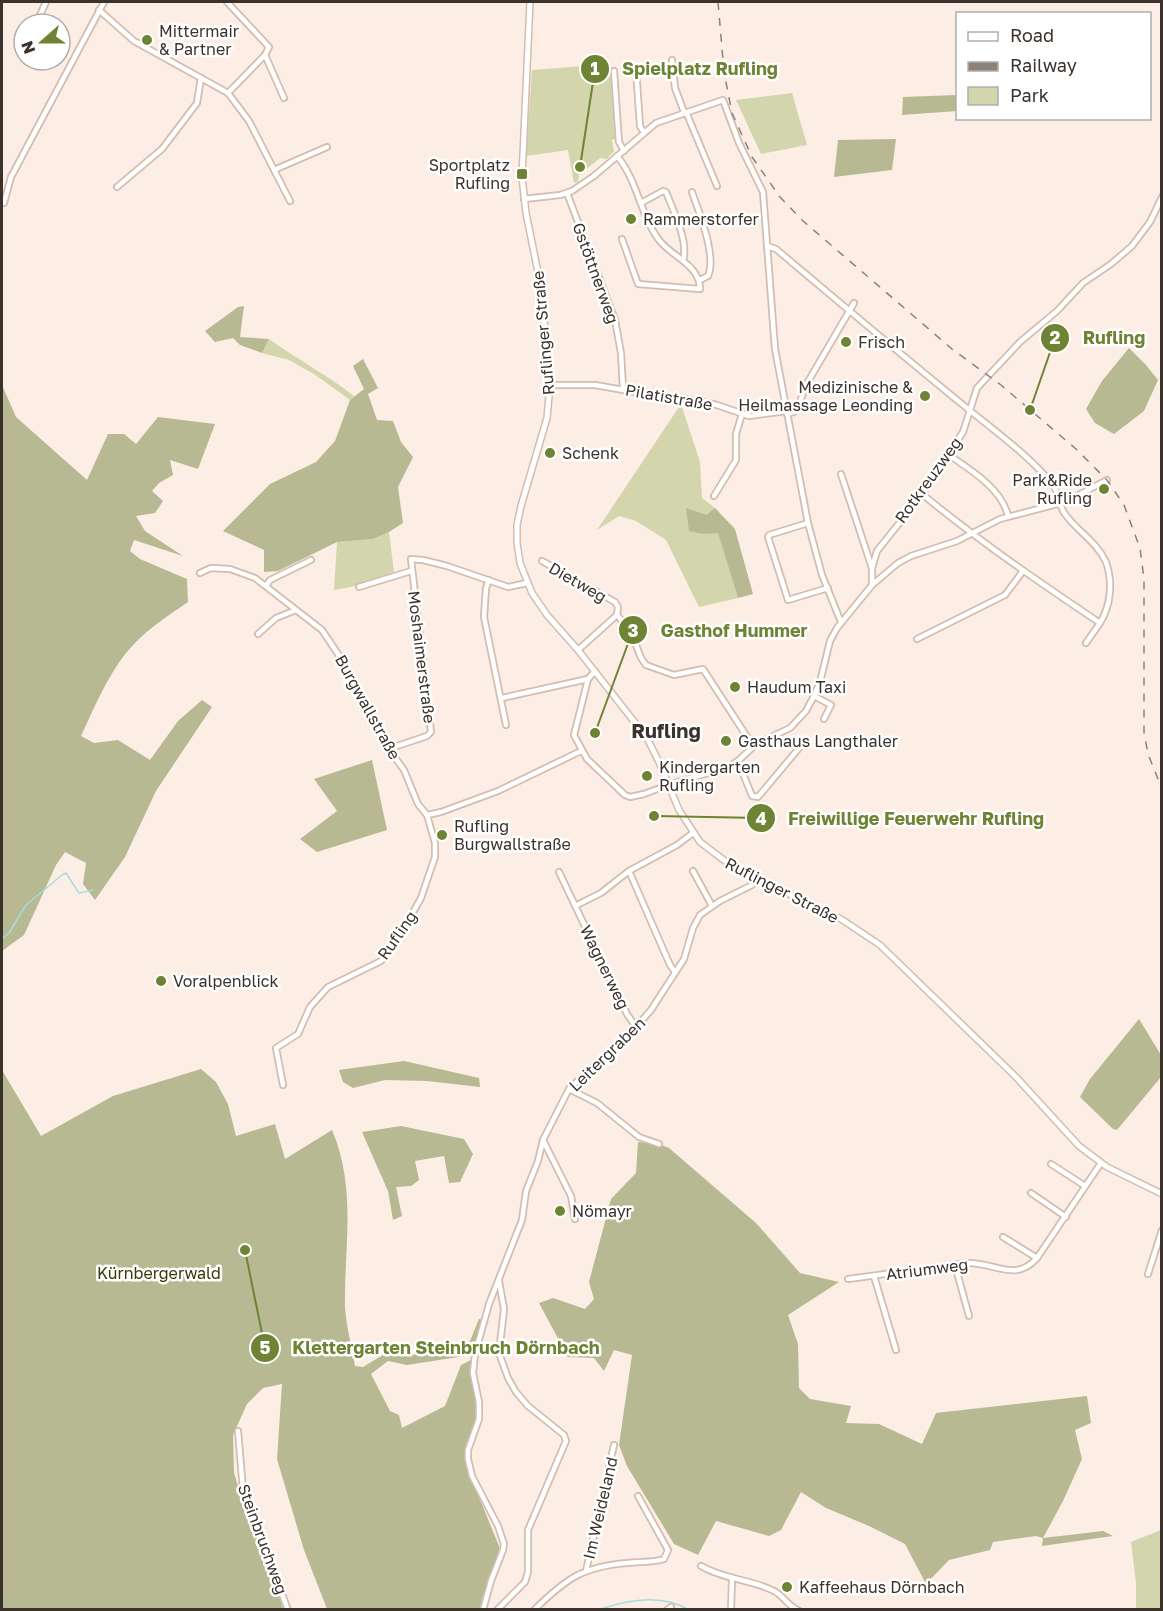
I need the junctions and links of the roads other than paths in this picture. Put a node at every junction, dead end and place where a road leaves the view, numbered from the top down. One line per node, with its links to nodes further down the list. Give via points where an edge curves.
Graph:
1 (104, 2): 4 (street)
2 (227, 2): 5 (street, via 269,47)
3 (530, 2): 23 (street, Ruflinger Straße, via 522,152)
4 (99, 10): 9 (street, via 134,41); 26 (street, via 11,177)
5 (265, 55): 10 (street); 11 (street)
6 (672, 60): 12 (street, via 675,88)
7 (636, 69): 13 (street)
8 (614, 71): 15 (street)
9 (201, 78): 10 (street); 19 (street, via 197,103 162,149)
10 (228, 93): 17 (street, via 249,121)
11 (284, 98)
12 (685, 112): 13 (street, via 656,123); 18 (street); 28 (street, via 723,100 763,192)
13 (644, 134): 15 (street)
14 (327, 147): 17 (street)
15 (624, 151): 16 (street)
16 (617, 156): 21 (street); 25 (street, via 629,171)
17 (274, 170): 24 (street)
18 (717, 186)
19 (117, 187)
20 (692, 192): 30 (street, via 711,264 708,276)
21 (567, 193): 23 (street); 34 (street, Gstöttnerweg, via 615,320)
22 (1161, 197): 35 (street, Rotkreuzweg, via 1150,222 1132,246 1083,283 1058,311 1020,342 975,391)
23 (524, 199): 33 (street, Ruflinger Straße, via 541,287)
24 (290, 201)
25 (641, 202): 29 (street, via 660,241); 29 (street, via 666,192 682,237)
26 (3, 203)
27 (622, 239): 30 (street, via 638,284 700,289)
28 (767, 246): 32 (street, via 776,249); 36 (street, via 773,338)
29 (683, 260): 30 (street)
30 (700, 280)
31 (854, 303): 32 (street)
32 (850, 312): 35 (street); 36 (street, via 806,385 798,407)
33 (550, 385): 34 (street, Pilatistraße); 54 (street, Ruflinger Straße, via 547,418 517,525 518,552)
34 (623, 389): 37 (street, Pilatistraße, via 706,402)
35 (970, 411): 38 (street, Rotkreuzweg); 43 (street, via 1047,478 1059,494)
36 (787, 413): 37 (street, Pilatistraße); 45 (street)
37 (742, 414): 42 (street, via 736,434 736,460)
38 (949, 455): 41 (street, Rotkreuzweg); 44 (street, via 997,494)
39 (841, 474): 49 (street)
40 (1107, 480): 43 (street)
41 (922, 494): 46 (street); 49 (street, Rotkreuzweg, via 881,545)
42 (714, 496)
43 (1060, 504): 44 (street); 62 (street, via 1098,549 1108,568 1110,595)
44 (1008, 516): 46 (street)
45 (808, 523): 58 (street); 58 (street, via 768,537 788,600)
46 (971, 534): 51 (street); 55 (street, via 905,559)
47 (311, 560): 56 (street, via 270,580)
48 (542, 561): 60 (street, Dietweg, via 615,602)
49 (872, 568): 55 (street, Rotkreuzweg)
50 (411, 571): 53 (street, Moshaimerstraße, via 411,559 417,559); 57 (street, Moshaimerstraße); 75 (street, Moshaimerstraße, via 431,732)
51 (1023, 572): 62 (street); 64 (street, via 1005,595)
52 (200, 573): 56 (street, Burgwallstraße, via 211,568 230,569)
53 (489, 580): 54 (street, Moshaimerstraße, via 508,588); 70 (street, via 483,612)
54 (527, 583): 66 (street, Ruflinger Straße, via 540,606)
55 (873, 585): 61 (street)
56 (266, 586): 59 (street, Burgwallstraße)
57 (359, 587)
58 (828, 588): 61 (street)
59 (296, 610): 63 (street, via 276,618); 75 (street, Burgwallstraße, via 328,637)
60 (617, 615): 66 (street); 74 (street, via 631,632 646,665 674,675 703,669)
61 (841, 622): 69 (street, via 830,641)
62 (1100, 623): 65 (street)
63 (258, 634)
64 (917, 639)
65 (1086, 643)
66 (578, 650): 67 (street, Ruflinger Straße)
67 (595, 671): 68 (street); 78 (street, Ruflinger Straße, via 647,738)
68 (588, 679): 70 (street); 76 (street, via 574,732)
69 (814, 696): 71 (street, via 831,705); 74 (street, via 790,729)
70 (502, 698): 72 (street)
71 (824, 719)
72 (506, 725)
73 (806, 741): 77 (street, via 756,798)
74 (753, 746): 77 (street)
75 (388, 749): 79 (street, Burgwallstraße, via 400,763 418,804)
76 (581, 751): 78 (street, via 628,797); 79 (street, via 498,791 441,813)
77 (738, 761): 78 (street, via 721,770)
78 (668, 784): 80 (street, Ruflinger Straße)
79 (427, 814): 81 (street, Burgwallstraße)
80 (693, 834): 82 (street, Wagnerweg); 85 (street, Ruflinger Straße, via 724,862)
81 (435, 843): 90 (street, Rufling, via 435,857 421,898 386,956 328,987 310,1006 298,1034 276,1048)
82 (628, 871): 86 (street, Wagnerweg); 88 (street)
83 (693, 871): 87 (street)
84 (559, 872): 86 (street, Wagnerweg)
85 (757, 879): 87 (street, Leitergraben); 94 (street, Ruflinger Straße, via 841,919 889,952 1023,1083 1074,1141)
86 (575, 906): 89 (street, Wagnerweg)
87 (712, 906): 88 (street, Leitergraben, via 696,920 684,959)
88 (675, 972): 89 (street, Leitergraben)
89 (636, 1027): 91 (street, Leitergraben)
90 (283, 1085)
91 (569, 1089): 92 (street, Leitergraben); 93 (street, via 597,1103 639,1137)
92 (543, 1140): 100 (street, via 571,1196); 108 (street, Leitergraben, via 526,1191 522,1220)
93 (660, 1144)
94 (1101, 1163): 96 (street, Atriumweg); 98 (street, Ruflinger Straße)
95 (1051, 1164): 96 (street)
96 (1084, 1186): 99 (street, Atriumweg)
97 (1031, 1193): 99 (street)
98 (1161, 1194)
99 (1066, 1217): 103 (street, Atriumweg)
100 (575, 1219)
101 (1161, 1230): 105 (street)
102 (1003, 1237): 103 (street)
103 (1037, 1258): 104 (street, Atriumweg, via 1018,1271 975,1263)
104 (955, 1265): 106 (street, Atriumweg); 109 (street)
105 (1148, 1274)
106 (874, 1276): 107 (street, Atriumweg); 110 (street)
107 (848, 1279)
108 (499, 1281): 118 (street, Leitergraben, via 476,1346 473,1373 479,1419 467,1453 472,1476 504,1544); 119 (street, via 504,1309 499,1353 508,1378 520,1397 566,1441 528,1530 525,1582)
109 (969, 1316)
110 (896, 1350)
111 (238, 1431): 117 (street, Steinbruchweg, via 243,1490)
112 (614, 1445): 115 (street, Im Weideland)
113 (638, 1496): 115 (street, Im Weideland, via 668,1550 667,1556 660,1561 615,1564)
114 (700, 1566): 116 (street)
115 (586, 1571): 120 (street, Im Weideland, via 559,1585)
116 (732, 1578): 121 (street); 122 (street, via 781,1594 788,1606)
117 (288, 1610)
118 (483, 1610)
119 (498, 1610)
120 (534, 1610)
121 (731, 1610)
122 (798, 1610)

